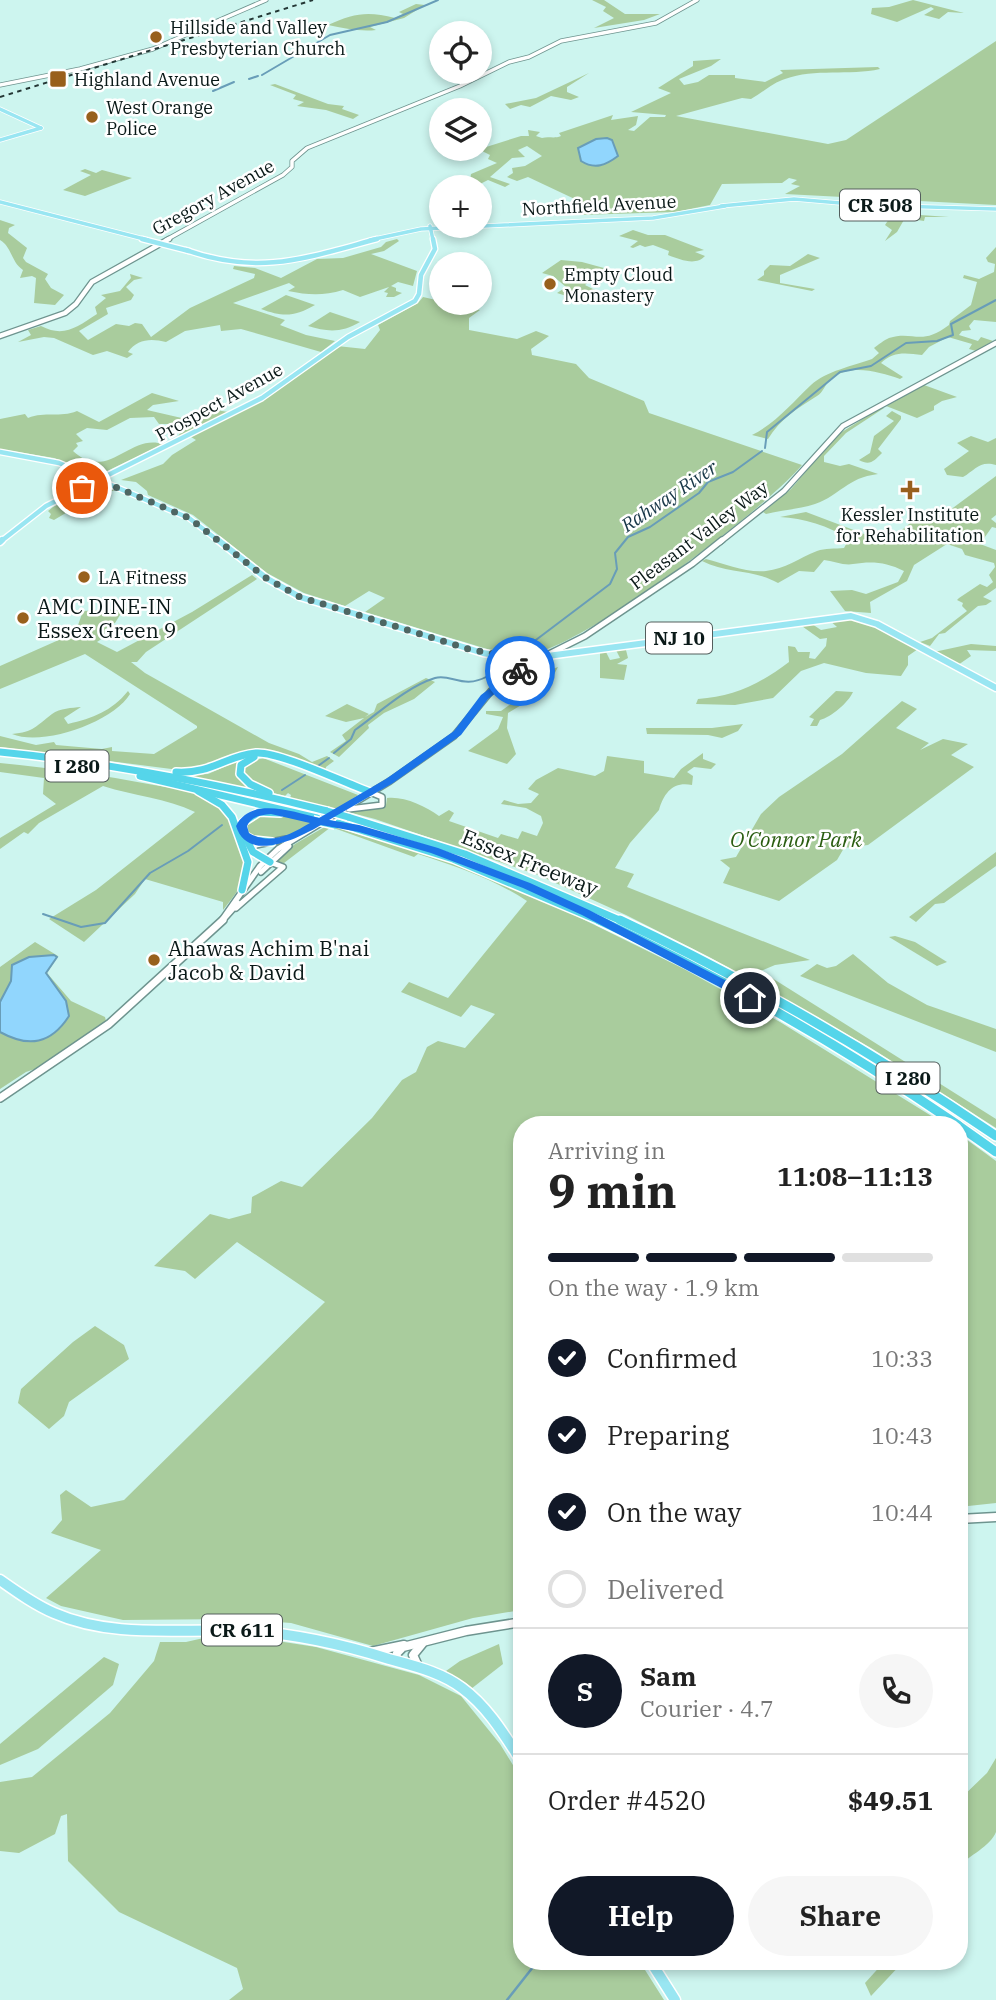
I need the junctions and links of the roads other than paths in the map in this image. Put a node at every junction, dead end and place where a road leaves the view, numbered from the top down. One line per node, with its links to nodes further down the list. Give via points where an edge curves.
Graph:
1 (266, 0): 3 (main road, via 158,47)
2 (696, 0): 13 (main road, Gregory Avenue, via 656,23 559,42 307,148 292,161 288,172)
3 (0, 85)
4 (0, 109): 5 (main road, via 41,128)
5 (0, 140)
6 (2, 201): 13 (main road, Northfield Avenue / CR 508)
7 (996, 209): 8 (main road, Northfield Avenue / CR 508, via 793,199 750,201 666,217)
8 (542, 222): 9 (main road, Northfield Avenue / CR 508); 10 (main road, Northfield Avenue / CR 508)
9 (492, 224)
10 (492, 224)
11 (429, 227): 13 (main road, Northfield Avenue / CR 508, via 310,259 247,265)
12 (433, 238): 17 (main road, Prospect Avenue, via 435,251 421,275 415,301 348,337 262,398)
13 (159, 243): 14 (main road, Gregory Avenue, via 92,282 65,313)
14 (0, 336)
15 (996, 343): 19 (main road, Pleasant Valley Way, via 843,426 783,491 692,565 585,636)
16 (0, 452): 17 (main road, via 51,461)
17 (99, 480): 18 (main road, Prospect Avenue, via 46,506); 22 (main road, NJ 10, via 189,518 266,578 300,597 472,650)
18 (0, 542)
19 (566, 643): 20 (main road); 21 (main road, Pleasant Valley Way)
20 (572, 653): 21 (main road, NJ 10); 24 (main road, NJ 10, via 855,616)
21 (540, 657): 22 (main road, NJ 10); 23 (main road, Pleasant Valley Way)
22 (518, 658): 23 (main road)
23 (525, 667): 28 (main road, Pleasant Valley Way, via 488,694 457,733)
24 (996, 688)
25 (0, 755): 26 (highway, Essex Freeway / I 280); 27 (highway, Essex Freeway / I 280)
26 (110, 765): 28 (highway, via 198,774 248,754 266,753); 29 (highway, Essex Freeway / I 280)
27 (189, 786): 31 (highway, Essex Freeway / I 280); 35 (highway, via 222,805)
28 (370, 794): 29 (highway, via 269,757 255,757 241,765 241,776 250,784); 30 (main road, Pleasant Valley Way); 30 (main road, via 383,798 380,806); 33 (main road, Pleasant Valley Way)
29 (305, 805): 30 (highway, Essex Freeway / I 280, bridge)
30 (349, 813): 36 (main road, Pleasant Valley Way, via 293,842); 43 (highway, Essex Freeway / I 280, via 494,863 625,922 818,1025)
31 (315, 819): 32 (highway, via 258,812 243,821); 41 (highway, Essex Freeway / I 280, bridge, via 476,866 585,913 785,1018)
32 (244, 835): 34 (highway); 35 (highway)
33 (295, 836): 34 (main road); 36 (main road, Pleasant Valley Way)
34 (272, 842): 35 (main road)
35 (248, 851): 36 (highway); 37 (highway)
36 (266, 863): 37 (main road, Pleasant Valley Way); 38 (main road, Pleasant Valley Way); 38 (main road, via 281,869)
37 (243, 890): 39 (main road, Pleasant Valley Way)
38 (232, 911): 39 (main road, Pleasant Valley Way)
39 (222, 920): 40 (main road, Pleasant Valley Way, via 109,1024)
40 (0, 1098)
41 (944, 1116)
42 (968, 1116): 45 (highway, Essex Freeway / I 280)
43 (968, 1116)
44 (968, 1132): 46 (highway, Essex Freeway / I 280)
45 (996, 1136)
46 (996, 1152)
47 (996, 1517): 48 (main road)
48 (968, 1519)
49 (0, 1580): 52 (main road, CR 611, via 48,1612 90,1626 138,1632 281,1632)
50 (513, 1624): 51 (main road)
51 (426, 1640): 52 (main road); 53 (main road); 54 (main road, via 413,1655)
52 (369, 1652): 53 (main road, CR 611)
53 (396, 1661): 54 (main road, CR 611)
54 (419, 1667): 55 (main road, CR 611, via 453,1682 476,1699)
55 (513, 1748)
56 (656, 1970): 57 (main road)
57 (675, 2000)

